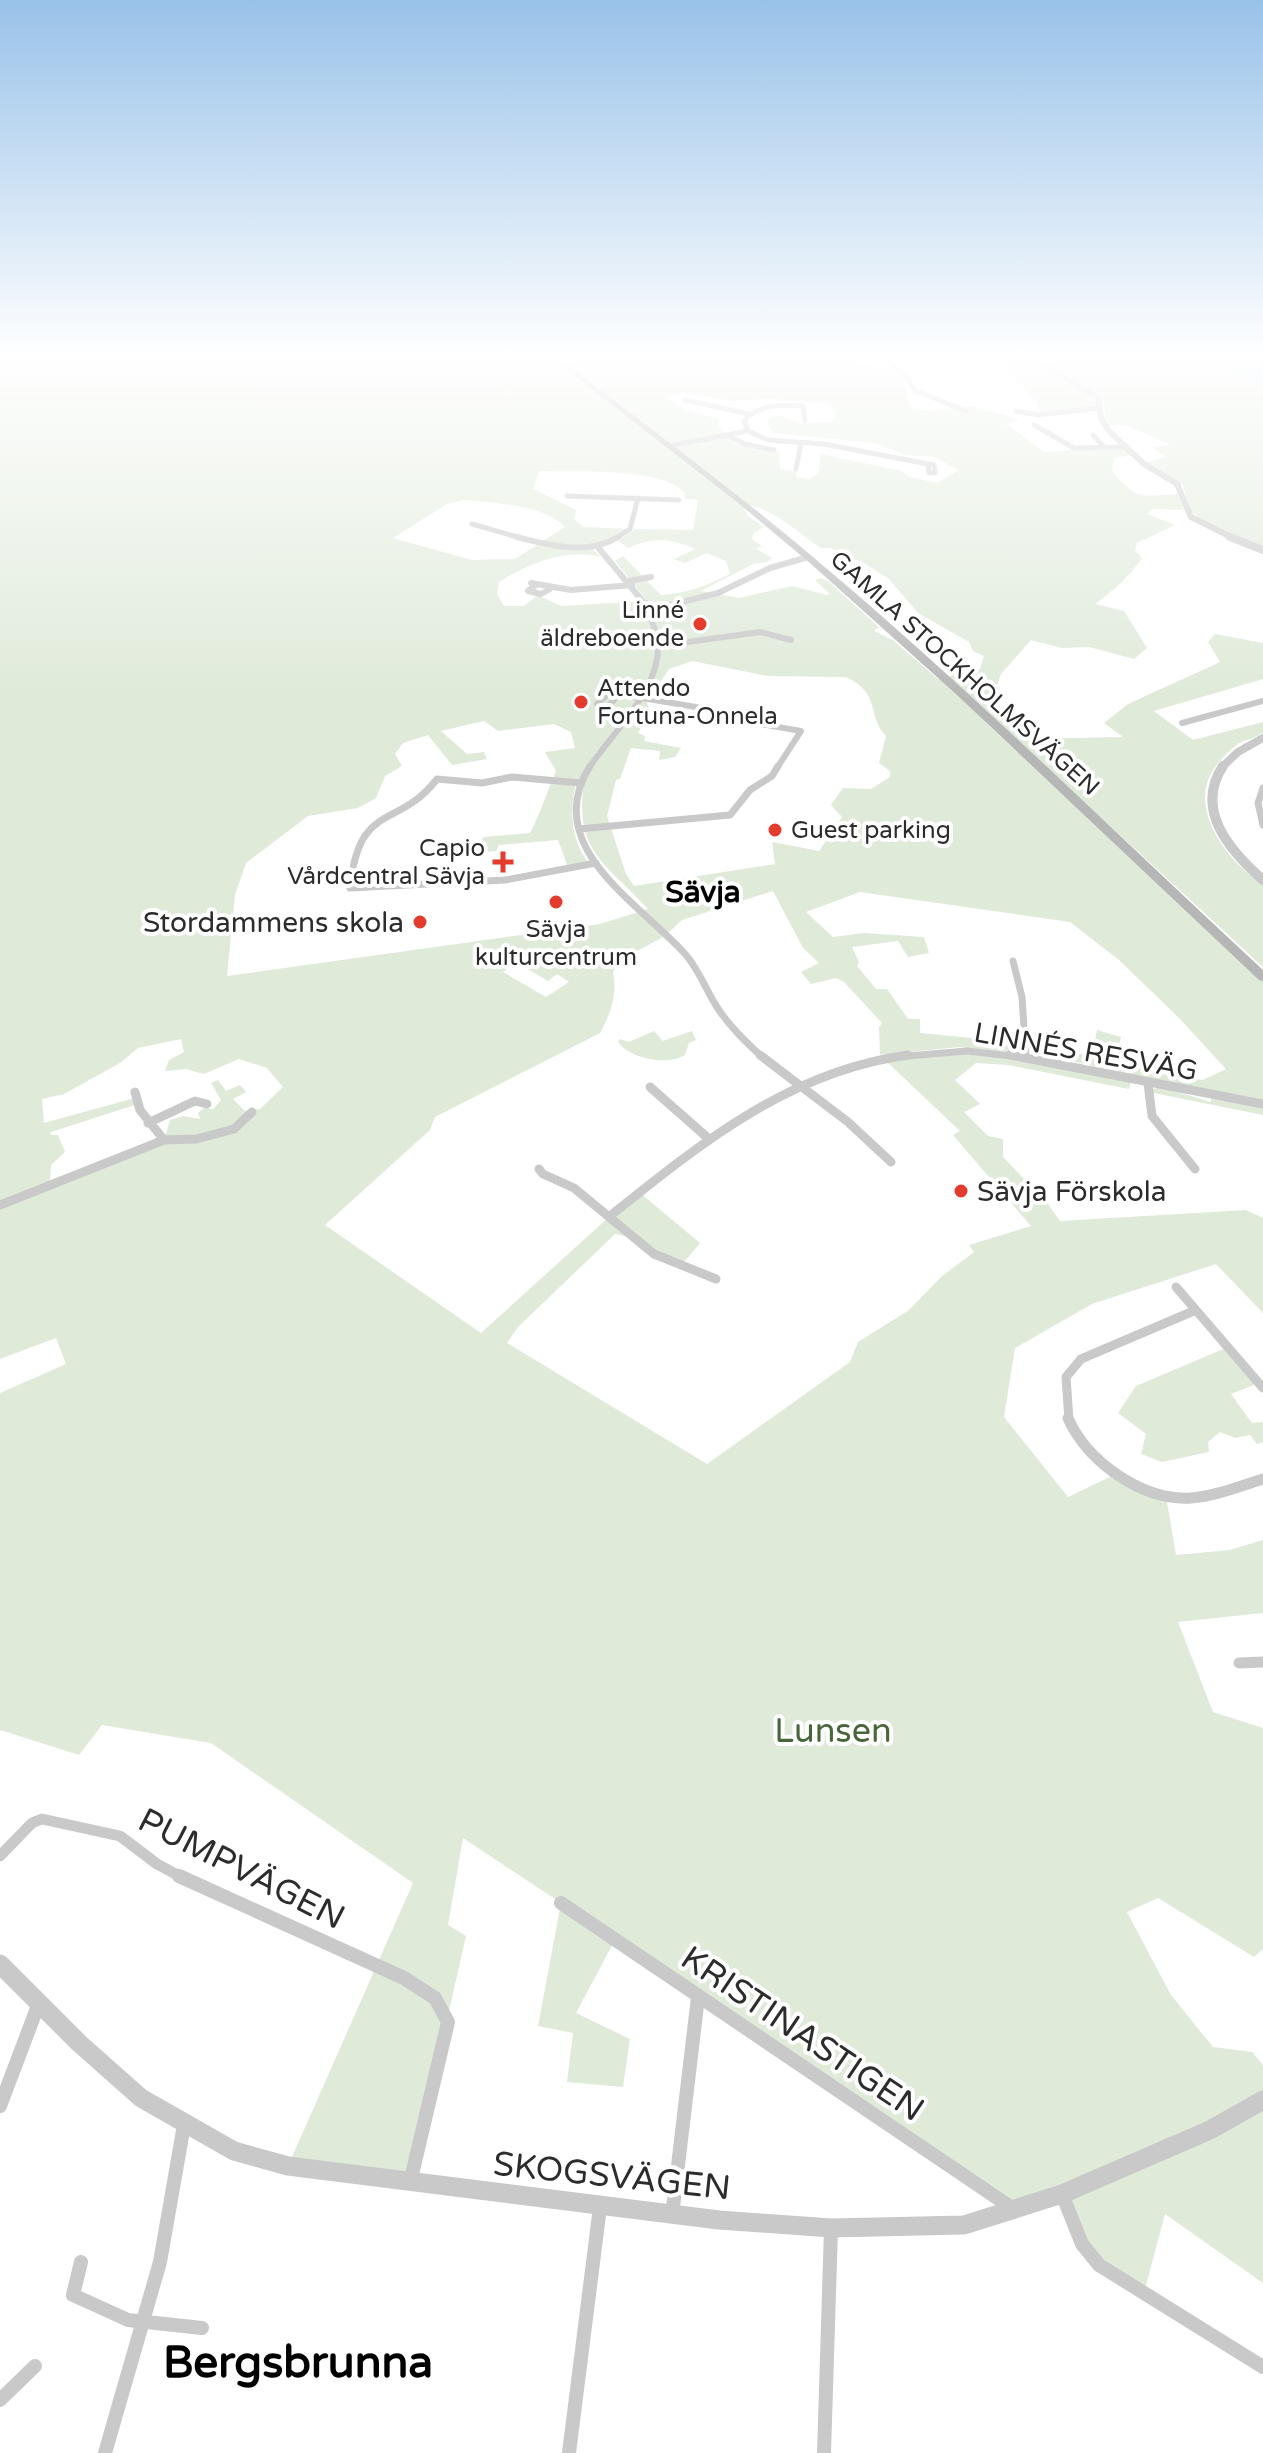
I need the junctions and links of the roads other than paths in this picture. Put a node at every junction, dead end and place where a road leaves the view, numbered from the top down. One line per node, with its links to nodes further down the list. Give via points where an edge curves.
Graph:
1 (700, 470): 9 (main road, GAMLA STOCKHOLMSVÄGEN)
2 (1155, 470): 8 (street, via 1177,484 1191,517)
3 (567, 496): 4 (street)
4 (638, 498): 5 (street); 7 (street, via 630,529)
5 (679, 500)
6 (472, 524): 7 (street, via 543,542)
7 (597, 546): 11 (street)
8 (1263, 550)
9 (808, 557): 14 (street, via 718,593); 31 (main road, GAMLA STOCKHOLMSVÄGEN)
10 (651, 577): 11 (street)
11 (630, 583): 12 (street, via 541,594 528,591); 13 (street)
12 (533, 584)
13 (645, 604): 14 (street); 15 (street, via 636,610)
14 (658, 608): 15 (street)
15 (649, 613): 17 (street)
16 (791, 640): 17 (street, via 763,632)
17 (659, 646): 19 (street, via 657,663)
18 (619, 694): 19 (street)
19 (639, 698): 23 (street); 26 (street, via 801,731 772,776 750,790 730,815)
20 (1263, 701): 21 (street)
21 (1182, 723)
22 (1263, 738): 28 (street, via 1223,764 1210,794 1217,829 1231,850)
23 (581, 783): 26 (street); 27 (street, via 512,777 482,783 437,779 426,794 394,809 357,844 350,888 556,873)
24 (1263, 788): 25 (street, via 1258,803)
25 (1263, 825)
26 (579, 829): 27 (street)
27 (596, 863): 35 (street, via 684,952 731,1024)
28 (1258, 873): 29 (street)
29 (1263, 880)
30 (1013, 961): 32 (street, via 1022,997)
31 (1263, 977)
32 (1026, 1058): 33 (street, LINNÉS RESVÄG); 35 (street, LINNÉS RESVÄG, via 973,1051 900,1055)
33 (1148, 1083): 38 (street, LINNÉS RESVÄG); 47 (street, via 1152,1116)
34 (650, 1087): 41 (street)
35 (799, 1089): 41 (street, LINNÉS RESVÄG, via 754,1109); 44 (street, via 834,1110)
36 (135, 1092): 40 (street)
37 (207, 1104): 40 (street, via 195,1101)
38 (1263, 1104)
39 (252, 1112): 42 (street, via 220,1134)
40 (148, 1123): 42 (street)
41 (709, 1139): 49 (street, LINNÉS RESVÄG)
42 (164, 1140): 45 (street)
43 (100, 1156): 45 (street)
44 (891, 1162)
45 (93, 1167): 48 (street)
46 (539, 1169): 49 (street)
47 (1195, 1169)
48 (0, 1205)
49 (610, 1216): 50 (street, via 654,1254)
50 (716, 1279)
51 (1176, 1287): 52 (street)
52 (1196, 1310): 53 (street); 54 (street, via 1081,1359 1066,1377 1068,1420 1116,1474 1166,1496 1190,1498)
53 (1263, 1388)
54 (1263, 1479)
55 (1263, 1662): 56 (street)
56 (1239, 1663)
57 (0, 1856): 65 (street, PUMPVÄGEN, via 42,1819 120,1836 185,1879 404,1978 435,1998 448,2022)
58 (561, 1903): 60 (street, KRISTINASTIGEN)
59 (0, 1964): 61 (street, SKOGSVÄGEN)
60 (698, 1997): 68 (street, KRISTINASTIGEN); 69 (street)
61 (39, 2003): 63 (street); 64 (street, SKOGSVÄGEN, via 141,2098)
62 (1263, 2100): 66 (street, SKOGSVÄGEN, via 1210,2130)
63 (0, 2106)
64 (184, 2125): 65 (street, SKOGSVÄGEN, via 234,2151 288,2166); 72 (street, via 160,2262)
65 (410, 2183): 67 (street, SKOGSVÄGEN)
66 (1062, 2194): 68 (street, SKOGSVÄGEN); 75 (street, via 1082,2244 1099,2265)
67 (600, 2207): 69 (street, SKOGSVÄGEN); 78 (street)
68 (1014, 2209): 70 (street, SKOGSVÄGEN, via 964,2225)
69 (672, 2216): 70 (street, SKOGSVÄGEN)
70 (831, 2228): 79 (street)
71 (81, 2262): 72 (street, via 73,2295)
72 (143, 2322): 73 (street); 77 (street)
73 (202, 2328)
74 (35, 2366): 76 (street)
75 (1263, 2367)
76 (0, 2400)
77 (105, 2453)
78 (569, 2453)
79 (824, 2453)

